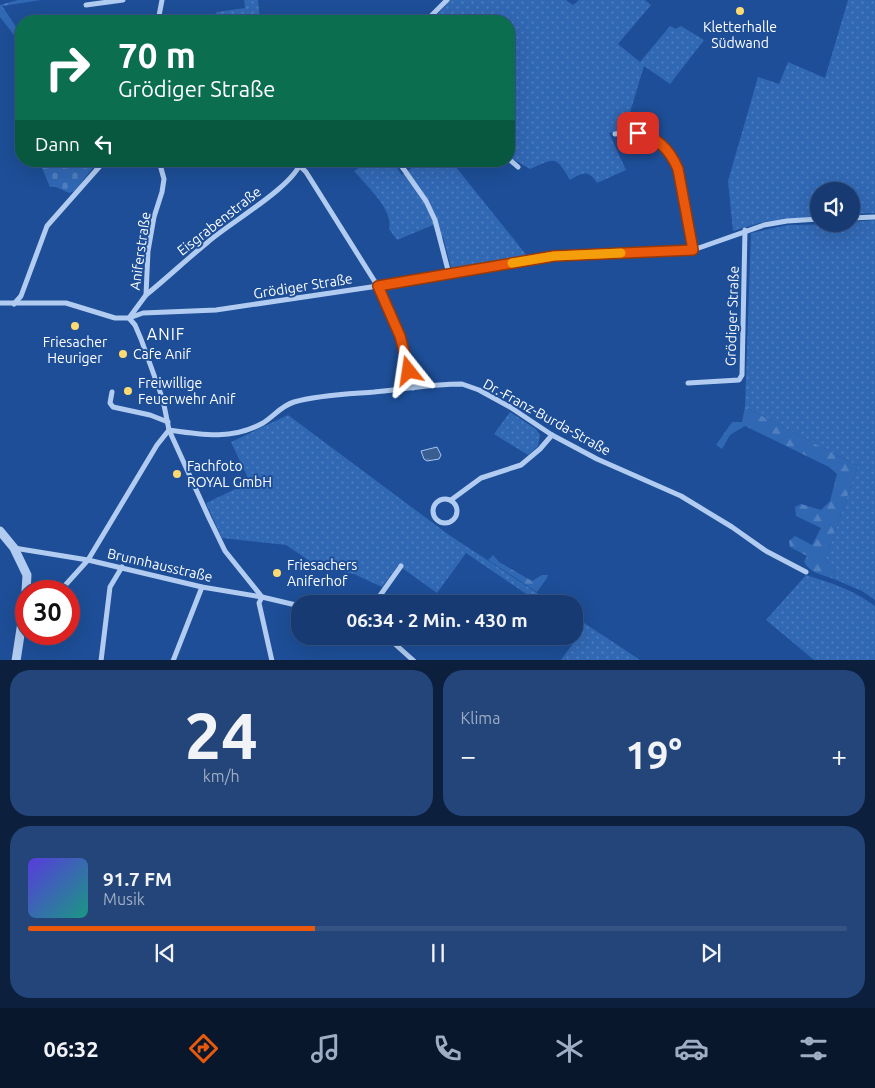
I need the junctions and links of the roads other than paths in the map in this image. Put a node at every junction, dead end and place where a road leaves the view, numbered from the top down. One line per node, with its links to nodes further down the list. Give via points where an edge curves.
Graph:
1 (123, 0): 4 (street)
2 (162, 0): 5 (street)
3 (447, 0): 6 (street)
4 (86, 5)
5 (159, 15)
6 (432, 15)
7 (615, 134): 19 (street, via 647,135 673,156)
8 (515, 164): 14 (street)
9 (99, 167): 24 (street, via 47,226 21,296)
10 (161, 167): 22 (street, Aniferstraße, via 164,179 148,251)
11 (298, 167): 22 (street, Eisgrabenstraße, via 284,185 209,241)
12 (302, 167): 21 (street)
13 (402, 167): 20 (street, via 435,220)
14 (518, 167)
15 (875, 217): 16 (street)
16 (860, 218)
17 (810, 220): 18 (street, Grödiger Straße, via 764,224)
18 (745, 230): 19 (street, Grödiger Straße); 26 (street, Grödiger Straße, via 742,375 739,380)
19 (693, 250): 20 (street, Grödiger Straße, via 554,256)
20 (449, 274): 21 (street, Grödiger Straße)
21 (378, 286): 25 (street, Grödiger Straße, via 216,310 143,313); 27 (street, via 400,336)
22 (146, 295): 25 (street, Aniferstraße)
23 (0, 302): 24 (street)
24 (14, 304): 25 (street, via 66,303 115,318)
25 (129, 318): 29 (street, via 141,339)
26 (688, 383)
27 (414, 388): 30 (street, Dr.-Franz-Burda-Straße, via 294,402 257,426 232,435); 31 (street, Dr.-Franz-Burda-Straße, via 462,384 510,407)
28 (112, 392): 29 (street, via 110,403 113,407)
29 (168, 422): 30 (street)
30 (169, 430): 35 (street); 43 (street, via 225,551)
31 (552, 435): 32 (street, via 521,465 481,478); 38 (street, Dr.-Franz-Burda-Straße, via 681,496 766,551)
32 (451, 500): 32 (street, via 442,498 434,505 433,514 438,521 450,522 457,515 457,506)
33 (0, 531): 34 (street)
34 (14, 548): 35 (street, Brunnhausstraße); 39 (street)
35 (88, 560): 37 (street, Brunnhausstraße); 40 (street)
36 (401, 566): 42 (street)
37 (122, 567): 41 (street, Brunnhausstraße); 48 (street, via 110,587)
38 (806, 572)
39 (27, 580)
40 (70, 580)
41 (202, 587): 43 (street, Brunnhausstraße); 49 (street)
42 (380, 595)
43 (262, 597): 44 (street, Brunnhausstraße); 50 (street, via 259,603)
44 (291, 604)
45 (20, 645): 47 (street)
46 (396, 645): 51 (street)
47 (16, 660)
48 (100, 660)
49 (173, 660)
50 (272, 660)
51 (414, 660)

